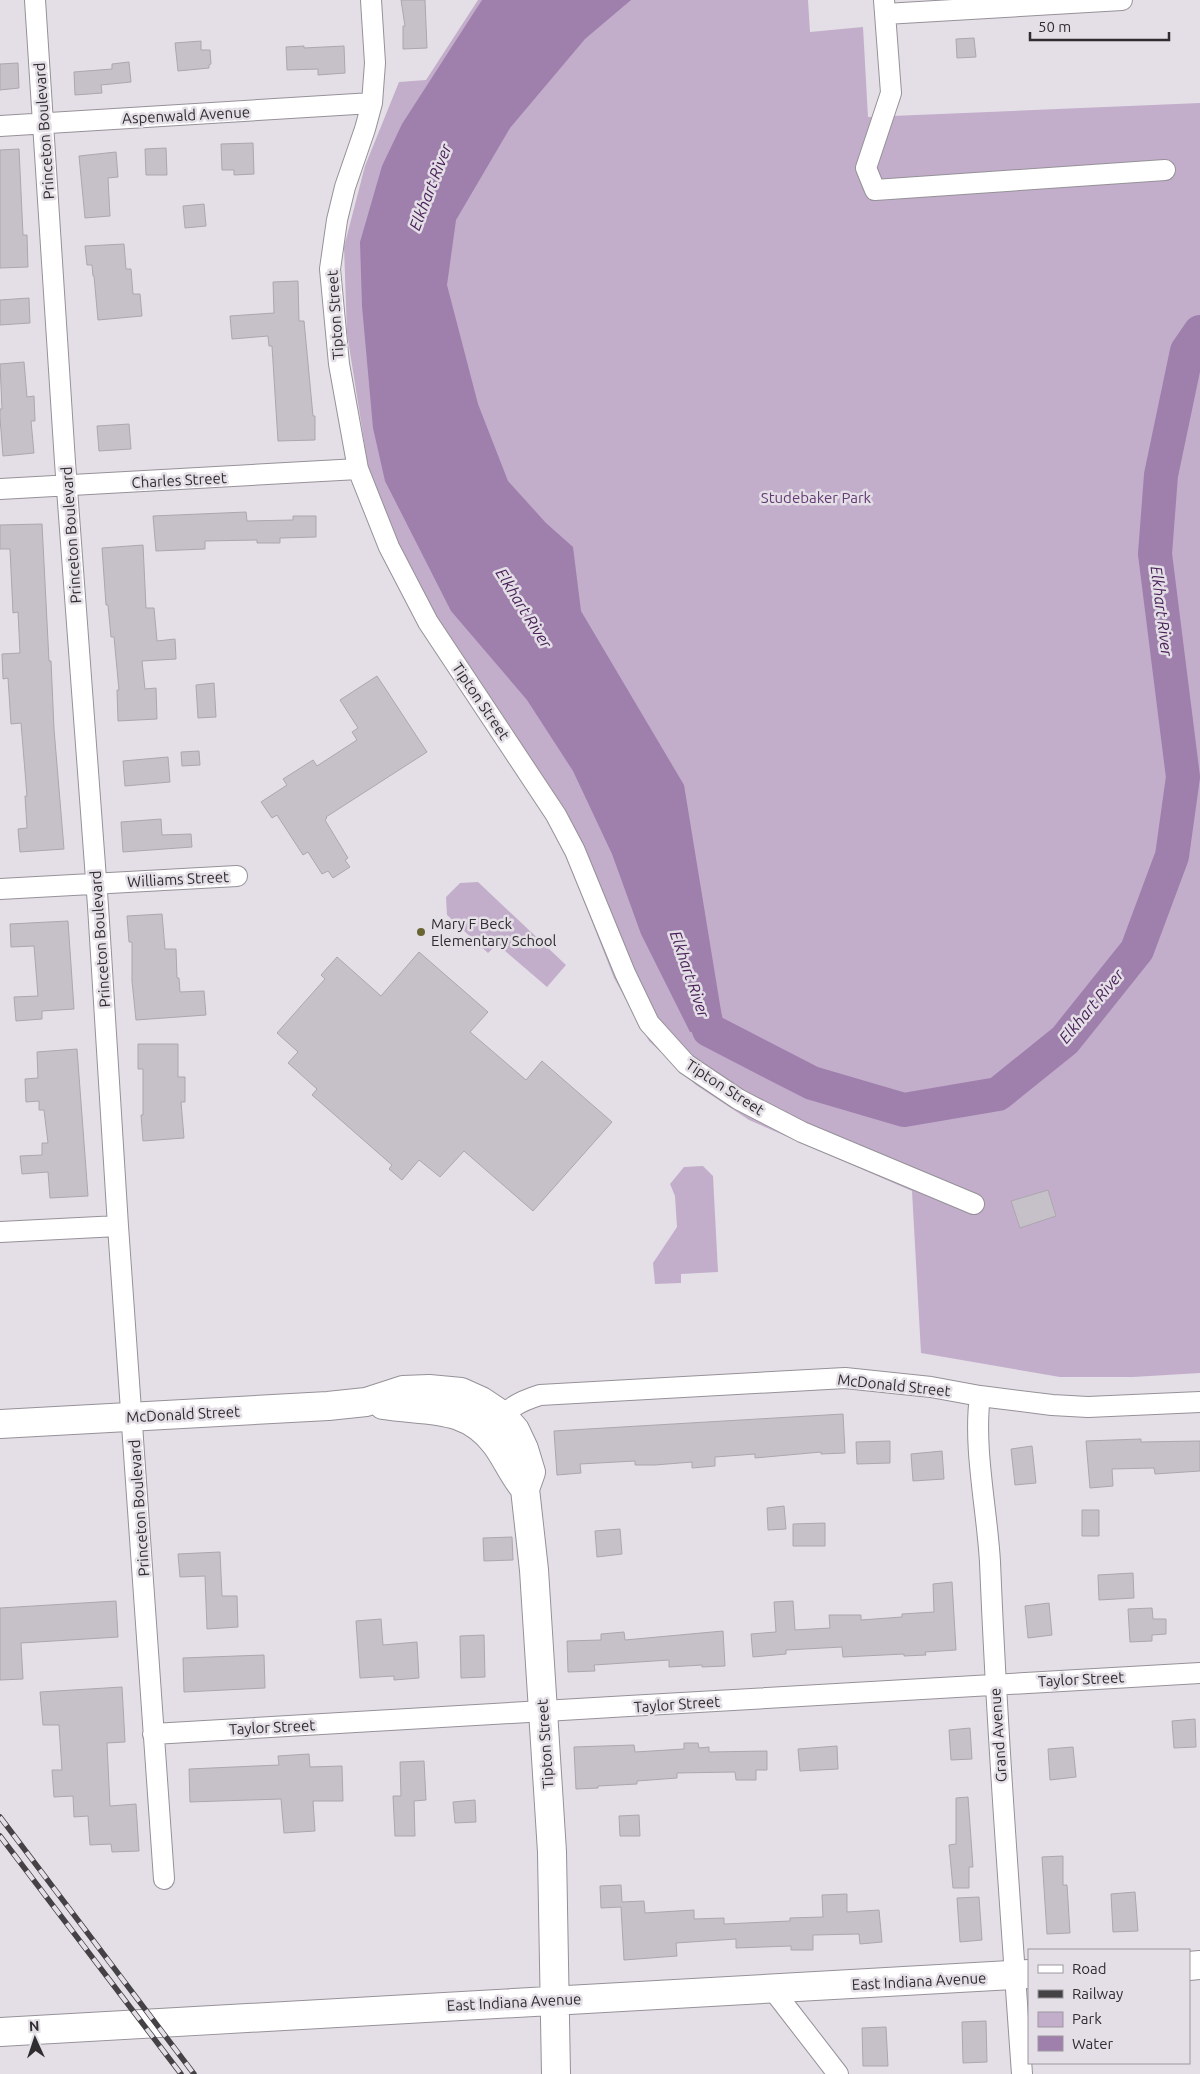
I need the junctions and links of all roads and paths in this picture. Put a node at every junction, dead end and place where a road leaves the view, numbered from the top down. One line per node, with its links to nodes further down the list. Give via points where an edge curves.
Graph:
1 (35, 0): 6 (street, Princeton Boulevard)
2 (371, 0): 5 (street, Tipton Street, via 376,63)
3 (1122, 0): 4 (street)
4 (885, 7): 8 (street, via 892,92 866,168 875,190)
5 (372, 103): 6 (street, Aspenwald Avenue); 9 (street, Tipton Street, via 345,187 330,269 339,364)
6 (44, 123): 7 (street, Aspenwald Avenue); 10 (street, Princeton Boulevard)
7 (0, 126)
8 (1166, 170)
9 (358, 469): 10 (street, Charles Street); 15 (street, Tipton Street, via 388,547 428,622 556,816 571,844 649,1023 686,1064 738,1099 802,1132)
10 (67, 486): 11 (street, Charles Street); 13 (street, Princeton Boulevard)
11 (0, 489)
12 (237, 876): 13 (street, Williams Street)
13 (96, 884): 14 (street, Williams Street); 16 (street, Princeton Boulevard)
14 (0, 889)
15 (974, 1204)
16 (118, 1226): 17 (street); 20 (street, Princeton Boulevard)
17 (0, 1232)
18 (980, 1396): 19 (street, McDonald Street, via 1088,1407); 22 (street, McDonald Street, via 854,1379 793,1380 540,1395 518,1402); 24 (street, Grand Avenue, via 978,1429 989,1548)
19 (1200, 1402)
20 (133, 1418): 21 (street, McDonald Street); 22 (street, McDonald Street, via 366,1402 403,1390 429,1389 461,1392 481,1401); 26 (street, Princeton Boulevard)
21 (0, 1424)
22 (495, 1424): 25 (street, Tipton Street, via 514,1430 531,1472 525,1489)
23 (1200, 1673): 24 (street, Taylor Street)
24 (995, 1684): 25 (street, Taylor Street); 28 (street, Grand Avenue)
25 (543, 1712): 26 (street, Taylor Street); 30 (street, Tipton Street, via 552,1852)
26 (153, 1734): 27 (street, Princeton Boulevard)
27 (164, 1878)
28 (1022, 1975): 29 (street, East Indiana Avenue); 34 (street, Grand Avenue)
29 (773, 1990): 30 (street, East Indiana Avenue); 33 (street)
30 (554, 2000): 31 (street, East Indiana Avenue); 32 (street, Tipton Street)
31 (0, 2032)
32 (556, 2074)
33 (838, 2074)
34 (1022, 2074)

